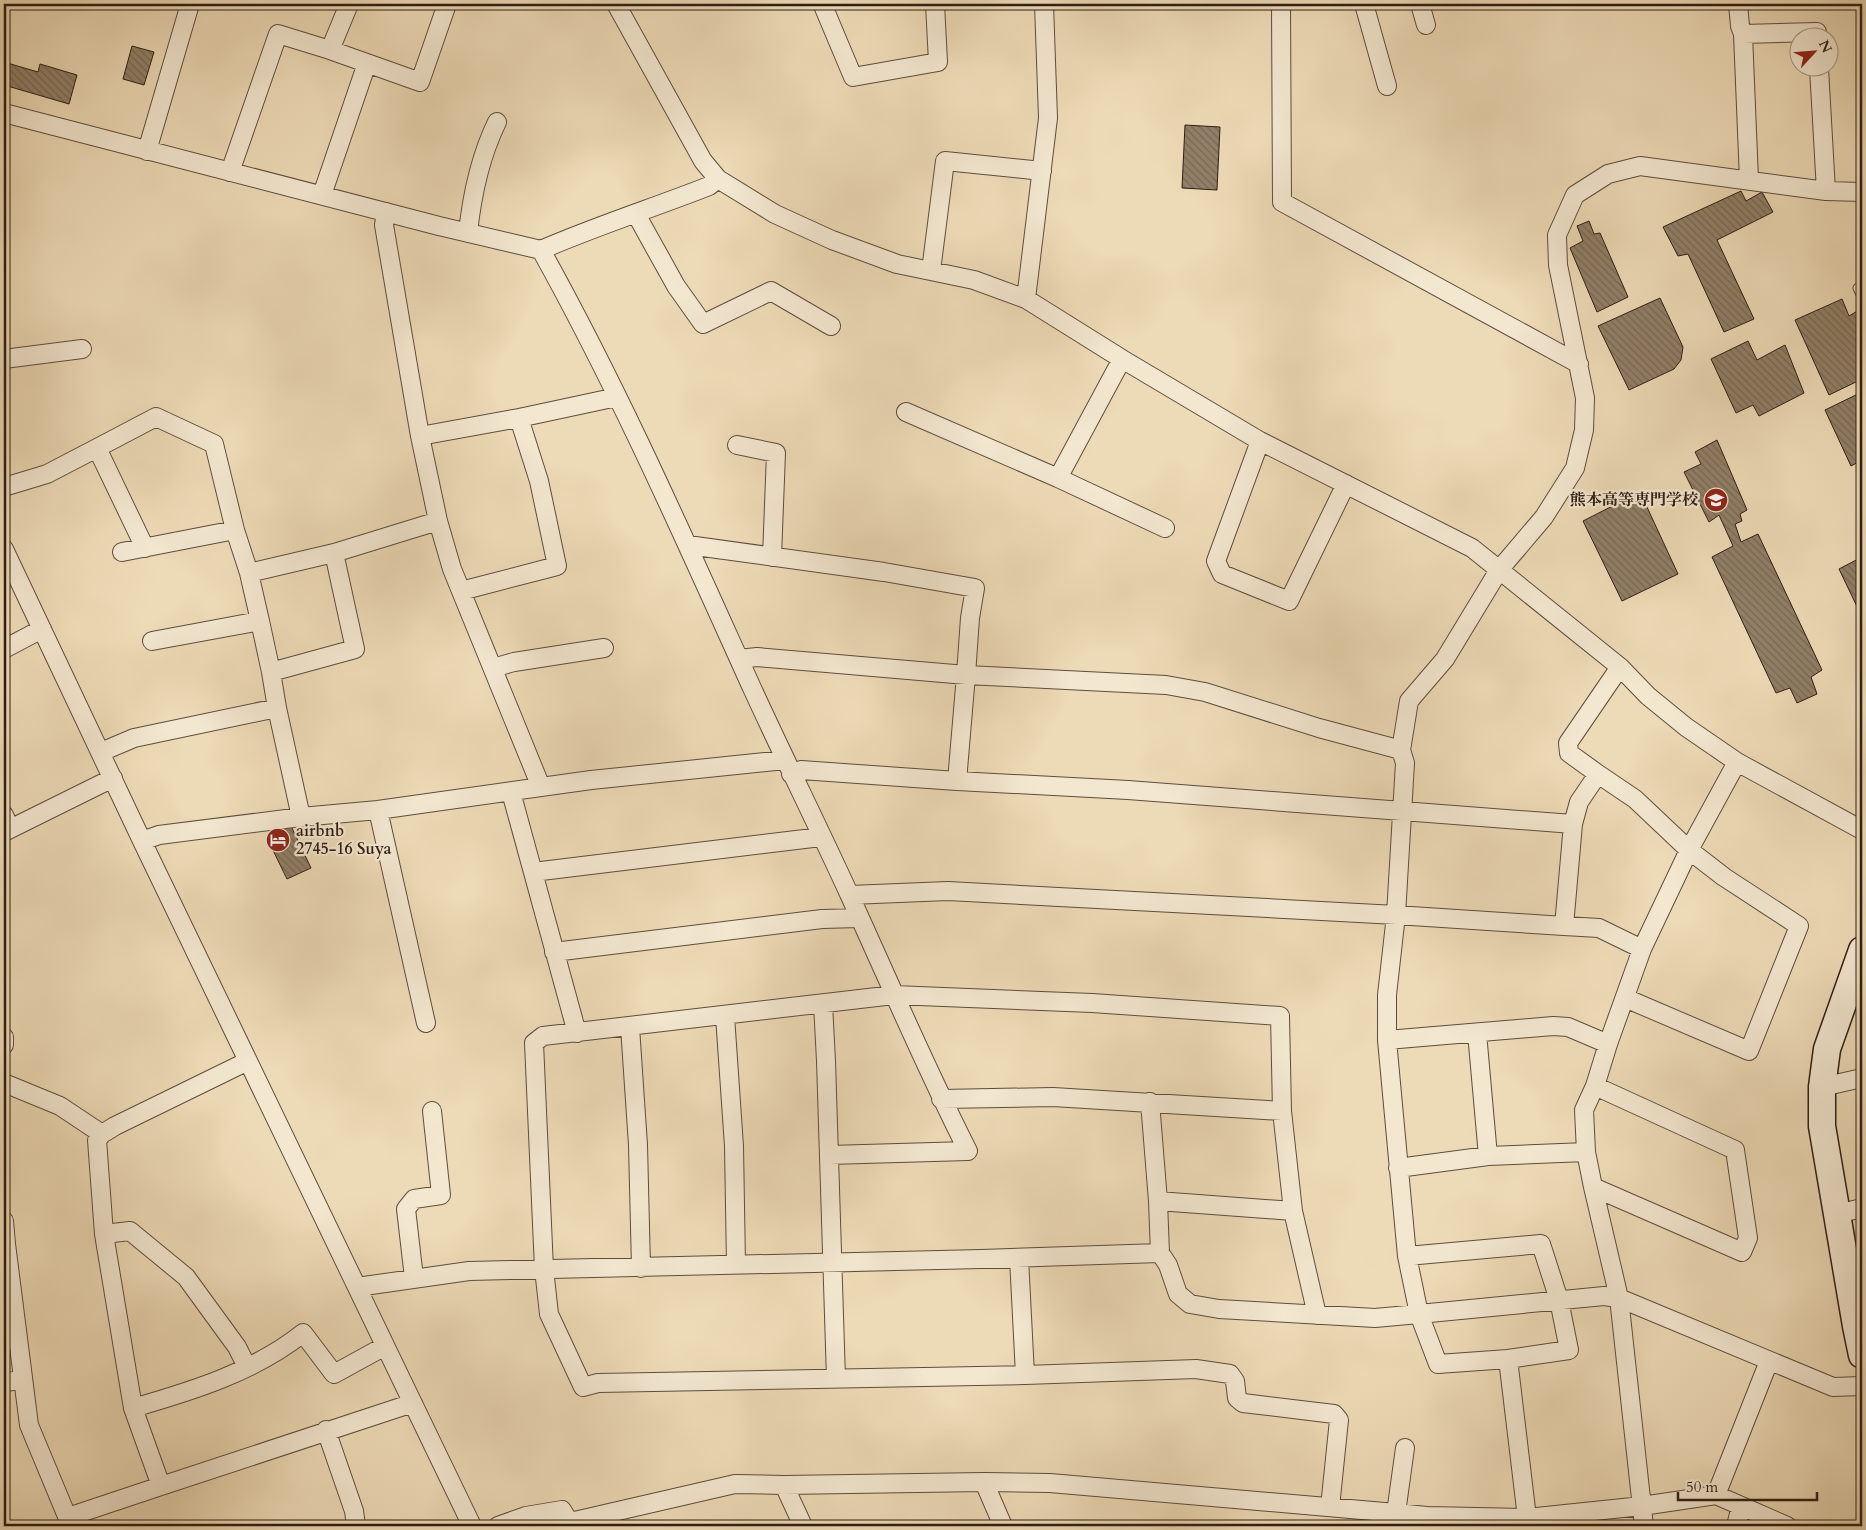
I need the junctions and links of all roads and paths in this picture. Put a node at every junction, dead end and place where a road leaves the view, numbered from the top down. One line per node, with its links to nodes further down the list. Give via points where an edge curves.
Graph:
1 (190, 4): 21 (street)
2 (349, 4): 15 (street)
3 (447, 4): 16 (street, via 420,82)
4 (616, 4): 24 (street, via 689,136)
5 (824, 4): 6 (street, via 853,77 938,62)
6 (935, 4)
7 (1044, 4): 22 (street, via 1048,118)
8 (1281, 4): 41 (street, via 1282,202)
9 (1364, 4): 18 (street)
10 (1420, 4): 12 (street)
11 (1738, 4): 14 (street)
12 (1426, 25)
13 (1788, 33): 14 (street)
14 (1743, 34): 25 (street)
15 (330, 50): 16 (street); 23 (street, via 278,34)
16 (367, 63): 28 (street)
17 (1820, 78): 26 (street)
18 (1387, 86)
19 (4, 113): 21 (street)
20 (497, 122): 31 (street, via 486,143 472,197)
21 (147, 151): 23 (street)
22 (1042, 171): 33 (street, via 945,161); 36 (street)
23 (230, 172): 28 (street)
24 (718, 179): 30 (street, via 709,186); 33 (street, via 775,214 832,240 897,264)
25 (1749, 180): 26 (street); 41 (street, via 1640,166 1608,174 1575,195 1557,235 1558,265)
26 (1826, 191): 27 (street)
27 (1862, 192)
28 (322, 195): 29 (street)
29 (386, 212): 31 (street); 45 (street, via 384,226)
30 (636, 214): 32 (street); 37 (street, via 676,286 703,324 771,291)
31 (468, 233): 32 (street)
32 (541, 250): 42 (street, via 588,335)
33 (931, 271): 36 (street, via 974,280)
34 (1862, 287): 35 (lane, via 1858,288)
35 (1862, 296)
36 (1026, 298): 40 (street)
37 (831, 326)
38 (82, 349): 39 (street)
39 (5, 356)
40 (1122, 359): 46 (street); 49 (street)
41 (1579, 364): 61 (street, via 1585,398 1584,430 1575,468 1544,517)
42 (617, 397): 44 (street); 55 (street)
43 (906, 412): 49 (street)
44 (519, 418): 45 (street); 63 (street, via 538,481 557,566)
45 (420, 436): 52 (street)
46 (1260, 441): 50 (street); 50 (street, via 1216,561 1222,574 1289,601)
47 (738, 445): 60 (street, via 776,453)
48 (97, 448): 51 (street, via 47,474); 54 (street, via 156,417 214,444); 56 (street)
49 (1058, 478): 53 (street)
50 (1346, 484): 61 (street, via 1472,548)
51 (4, 487)
52 (438, 521): 59 (street); 63 (street)
53 (1165, 528)
54 (235, 530): 56 (street); 62 (street)
55 (688, 545): 60 (street); 69 (street)
56 (144, 548): 58 (street)
57 (4, 549): 65 (street)
58 (122, 552)
59 (334, 554): 62 (street); 72 (street, via 355,649)
60 (772, 557): 73 (street, via 976,588 970,618)
61 (1499, 570): 70 (street); 75 (street, via 1445,659 1409,701)
62 (249, 573): 64 (street)
63 (461, 591): 71 (street)
64 (260, 621): 66 (street); 72 (street)
65 (42, 628): 67 (street); 76 (street)
66 (152, 641)
67 (4, 648)
68 (604, 648): 71 (street)
69 (740, 659): 73 (street, via 757,657); 78 (street)
70 (1620, 667): 77 (street, via 1648,696 1686,727); 79 (street, via 1568,743 1569,753)
71 (493, 668): 82 (street)
72 (271, 672): 74 (street)
73 (966, 675): 75 (street, via 1166,685 1205,692); 81 (street)
74 (277, 708): 76 (street, via 134,738); 86 (street)
75 (1401, 750): 84 (street, via 1405,763)
76 (101, 752): 80 (street)
77 (1737, 762): 89 (street); 92 (street)
78 (788, 767): 81 (street); 82 (street, via 591,780); 90 (street)
79 (1598, 774): 87 (street, via 1579,802); 92 (street, via 1635,799)
80 (113, 778): 88 (street); 91 (street)
81 (957, 781): 84 (street)
82 (541, 787): 83 (street)
83 (511, 792): 85 (street); 93 (street)
84 (1401, 809): 87 (street); 95 (street)
85 (378, 810): 86 (street); 105 (street)
86 (301, 817): 91 (street, via 159,835)
87 (1573, 824): 97 (street)
88 (6, 825)
89 (1862, 830)
90 (821, 837): 93 (street); 94 (street)
91 (142, 841): 113 (street)
92 (1688, 850): 98 (street); 102 (street, via 1799,926 1750,1051)
93 (533, 872): 100 (street)
94 (850, 895): 95 (street, via 948,891); 96 (street)
95 (1396, 915): 97 (street); 110 (street, via 1387,995)
96 (860, 918): 100 (street, via 822,919); 101 (street)
97 (1564, 926): 98 (street, via 1599,928)
98 (1642, 949): 102 (street)
99 (1862, 950): 117 (street, via 1827,1049)
100 (554, 952): 107 (street)
101 (894, 995): 103 (street); 118 (street); 121 (street, via 1092,1003 1280,1016)
102 (1625, 998): 111 (street)
103 (822, 1004): 104 (street); 124 (street)
104 (725, 1016): 106 (street); 139 (street, via 734,1146)
105 (426, 1023)
106 (630, 1027): 107 (street); 140 (street, via 638,1145)
107 (577, 1033): 141 (street, via 544,1036 534,1043)
108 (1477, 1033): 110 (street); 111 (street, via 1568,1027); 125 (street)
109 (4, 1036): 112 (street)
110 (1387, 1040): 126 (street)
111 (1608, 1044): 116 (street)
112 (4, 1045)
113 (248, 1062): 122 (street); 143 (street)
114 (1862, 1078): 117 (street)
115 (4, 1083): 122 (street, via 60,1106)
116 (1595, 1086): 123 (street, via 1584,1110); 127 (street, via 1735,1150 1748,1238 1742,1252)
117 (1822, 1087): 131 (street, via 1822,1126)
118 (941, 1099): 119 (street, via 1053,1097); 124 (street, via 968,1151)
119 (1150, 1102): 121 (street); 128 (street)
120 (432, 1111): 142 (street, via 441,1195 414,1199 406,1209)
121 (1282, 1111): 130 (street)
122 (102, 1134): 133 (street, via 97,1140)
123 (1586, 1152): 125 (street); 127 (street)
124 (829, 1155): 138 (street)
125 (1488, 1156): 126 (street)
126 (1398, 1168): 136 (street)
127 (1593, 1187): 144 (street)
128 (1158, 1201): 130 (street); 135 (street)
129 (1862, 1208): 131 (street)
130 (1293, 1211): 147 (street)
131 (1837, 1214): 148 (street)
132 (4, 1221): 134 (street)
133 (104, 1234): 153 (street, via 130,1231 186,1277 237,1347); 160 (street)
134 (5, 1244): 156 (street)
135 (1160, 1253): 137 (street); 147 (street, via 1168,1265 1178,1294 1190,1304)
136 (1407, 1256): 145 (street, via 1541,1244); 146 (street)
137 (1019, 1258): 138 (street); 154 (street)
138 (833, 1262): 139 (street); 155 (street)
139 (736, 1265): 140 (street)
140 (641, 1268): 141 (street)
141 (544, 1269): 142 (street, via 469,1271); 155 (street, via 549,1314 583,1387 598,1383)
142 (414, 1278): 143 (street)
143 (357, 1286): 149 (street)
144 (1618, 1298): 145 (street); 152 (street); 167 (street)
145 (1559, 1300): 146 (street); 151 (street, via 1569,1350)
146 (1419, 1314): 147 (street, via 1375,1318); 151 (street, via 1438,1364)
147 (1317, 1315)
148 (1859, 1326): 150 (street)
149 (385, 1346): 153 (street, via 334,1374 302,1333 289,1344); 159 (street)
150 (1862, 1355)
151 (1508, 1359): 173 (street)
152 (1769, 1361): 158 (street, via 1833,1387); 166 (street)
153 (247, 1367): 160 (street, via 213,1382)
154 (1025, 1374): 155 (street); 169 (street, via 1196,1369 1230,1374 1236,1381 1237,1398 1243,1403 1334,1414 1339,1420)
155 (836, 1379)
156 (23, 1380): 157 (street); 172 (street, via 29,1425)
157 (4, 1382)
158 (1862, 1386)
159 (413, 1403): 161 (street); 176 (street)
160 (134, 1408): 165 (street)
161 (326, 1430): 165 (street); 175 (street, via 354,1511)
162 (1405, 1448): 170 (street)
163 (984, 1482): 164 (street); 169 (street, via 1050,1483); 179 (street)
164 (784, 1485): 174 (street, via 735,1484); 178 (street)
165 (161, 1486): 172 (street)
166 (1716, 1495): 167 (street); 168 (street)
167 (1642, 1506): 173 (street); 180 (street)
168 (1741, 1506): 181 (street); 182 (street)
169 (1330, 1507): 170 (street)
170 (1396, 1513): 171 (street)
171 (1426, 1521): 173 (street)
172 (70, 1522)
173 (1528, 1522)
174 (571, 1524): 177 (street, via 562,1510 526,1516)
175 (356, 1526)
176 (472, 1526)
177 (498, 1526)
178 (803, 1526)
179 (1003, 1526)
180 (1644, 1526)
181 (1736, 1526)
182 (1787, 1526)

